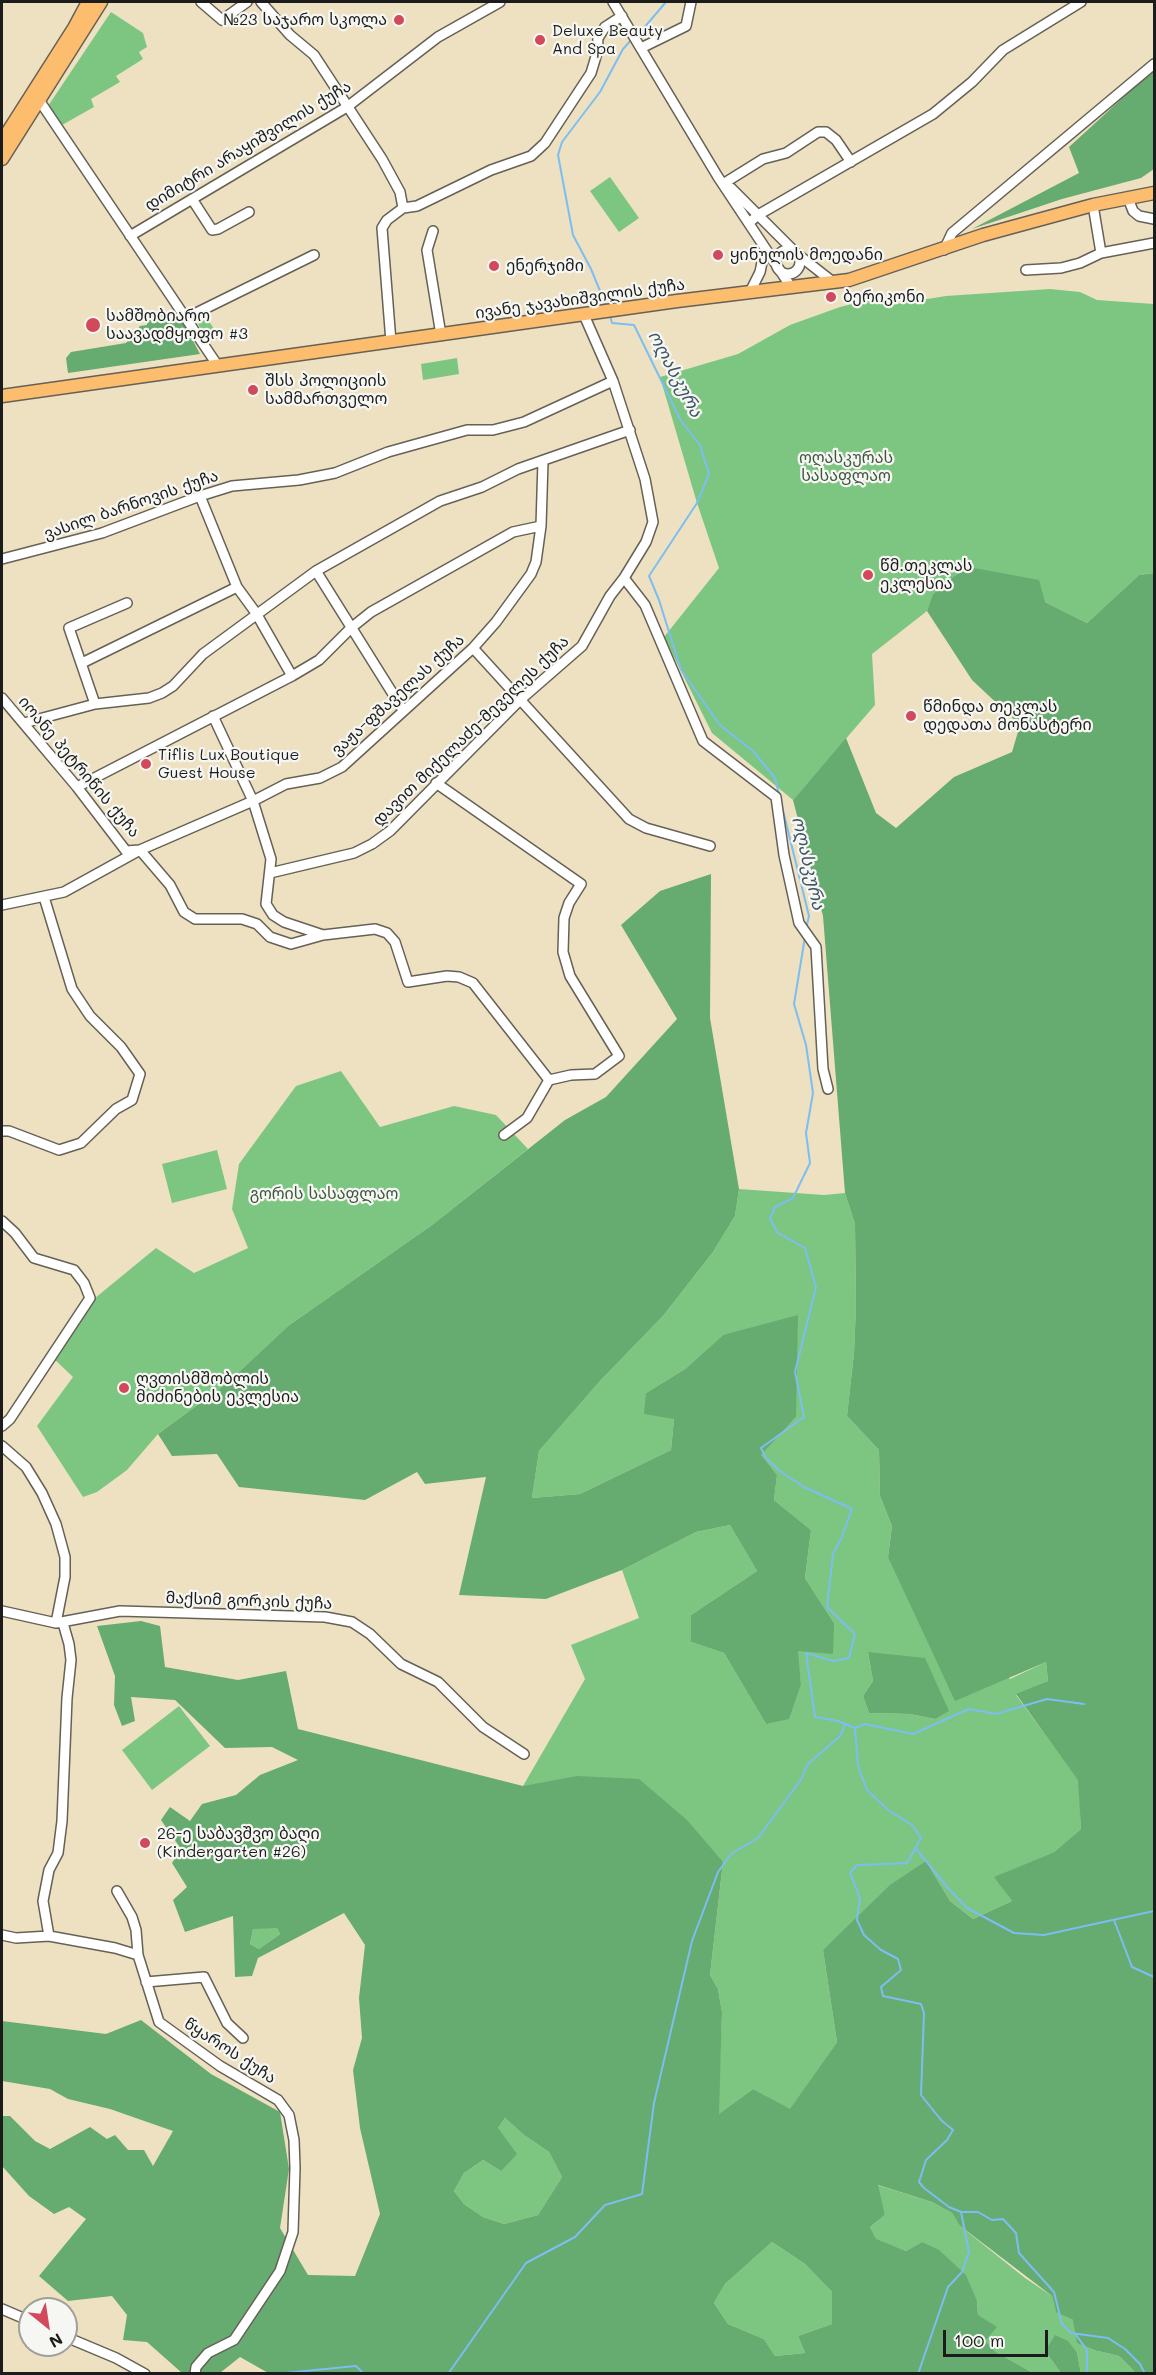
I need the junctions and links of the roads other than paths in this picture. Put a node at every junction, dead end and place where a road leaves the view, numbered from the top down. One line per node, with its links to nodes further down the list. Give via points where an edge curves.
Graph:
1 (88, 2): 15 (main road)
2 (101, 2): 13 (main road)
3 (201, 2): 4 (street, via 222,20)
4 (247, 2)
5 (261, 2): 14 (street, via 314,55)
6 (500, 2): 14 (street, დიმიტრი არაყიშვილის ქუჩა, via 438,37)
7 (613, 2): 10 (street)
8 (691, 2): 11 (street, via 686,26)
9 (1081, 2): 17 (street, via 1003,50 933,114)
10 (622, 16): 11 (street); 23 (street, via 605,27 598,38 591,73 546,143 531,156 491,170 417,206)
11 (640, 46): 18 (street)
12 (1155, 64): 32 (street, via 952,233)
13 (39, 100): 16 (main road); 29 (street)
14 (347, 107): 21 (street, დიმიტრი არაყიშვილის ქუჩა); 23 (street, via 382,159)
15 (2, 141)
16 (2, 159)
17 (851, 162): 18 (street, via 836,140 826,132 818,132 786,153 763,159); 25 (street)
18 (722, 179): 25 (street); 27 (street)
19 (1155, 193): 20 (main road, ივანე ჯავახიშვილის ქუჩა)
20 (1128, 198): 22 (main road, ივანე ჯავახიშვილის ქუჩა); 26 (street, via 1139,216)
21 (192, 199): 24 (street, via 212,230); 29 (street, დიმიტრი არაყიშვილის ქუჩა)
22 (1093, 205): 32 (main road, ივანე ჯავახიშვილის ქუჩა, via 983,235); 34 (street)
23 (404, 208): 45 (street, via 394,213 382,228)
24 (249, 212)
25 (758, 215): 27 (street); 33 (street)
26 (1155, 219)
27 (749, 223): 31 (street)
28 (433, 231): 44 (street, via 427,250)
29 (130, 236): 43 (street)
30 (1155, 243): 34 (street)
31 (765, 248): 36 (street); 41 (street, via 760,272)
32 (944, 250): 39 (main road, ივანე ჯავახიშვილის ქუჩა, via 866,276)
33 (796, 253): 36 (street, via 783,252 777,260); 37 (street); 39 (street)
34 (1101, 253): 38 (street, via 1061,268)
35 (314, 255): 43 (street)
36 (778, 267): 37 (street, via 787,273); 40 (street)
37 (799, 267): 40 (street)
38 (1026, 270)
39 (833, 282): 40 (main road, ივანე ჯავახიშვილის ქუჩა)
40 (796, 286): 41 (main road, ივანე ჯავახიშვილის ქუჩა)
41 (750, 292): 42 (main road, ივანე ჯავახიშვილის ქუჩა)
42 (584, 315): 44 (main road, ივანე ჯავახიშვილის ქუჩა); 47 (street, დავით მიქელაძე-მეველეს ქუჩა)
43 (186, 318): 46 (street)
44 (441, 335): 45 (main road, ივანე ჯავახიშვილის ქუჩა)
45 (391, 342): 46 (main road, ივანე ჯავახიშვილის ქუჩა)
46 (218, 366): 48 (main road, ივანე ჯავახიშვილის ქუჩა)
47 (613, 381): 49 (street, დავით მიქელაძე-მეველეს ქუჩა); 51 (street, ვასილ ბარნოვის ქუჩა, via 524,422 493,430 467,430 388,452 335,473 232,486)
48 (2, 396)
49 (630, 430): 50 (street); 55 (street, დავით მიქელაძე-მეველეს ქუჩა, via 653,522)
50 (543, 461): 52 (street, ვაჟა-ფშაველას ქუჩა); 54 (street, via 440,501)
51 (200, 496): 53 (street, ვასილ ბარნოვის ქუჩა, via 102,533); 56 (street)
52 (541, 526): 59 (street, via 513,532 371,612); 60 (street, ვაჟა-ფშაველას ქუჩა, via 531,574)
53 (2, 560)
54 (316, 571): 58 (street); 59 (street)
55 (624, 578): 64 (street, დავით მიქელაძე-მეველეს ქუჩა, via 582,646); 81 (street, via 645,605 704,741 776,797 799,923 816,947 823,1069)
56 (237, 587): 58 (street); 61 (street)
57 (127, 603): 61 (street, via 69,628)
58 (256, 613): 62 (street); 65 (street, via 202,654 162,693)
59 (351, 628): 62 (street, via 318,660); 66 (street)
60 (473, 648): 64 (street); 66 (street, ვაჟა-ფშაველას ქუჩა)
61 (82, 663): 65 (street)
62 (292, 676): 67 (street)
63 (2, 700): 68 (street, იოანე პეტრიწის ქუჩა)
64 (520, 700): 69 (street, დავით მიქელაძე-მეველეს ქუჩა); 72 (street, via 629,819 646,828)
65 (94, 704): 68 (street)
66 (404, 710): 71 (street, ვაჟა-ფშაველას ქუჩა, via 342,767 320,778 286,784)
67 (213, 716): 70 (street); 71 (street)
68 (24, 723): 70 (street, იოანე პეტრიწის ქუჩა)
69 (436, 783): 76 (street, დავით მიქელაძე-მეველეს ქუჩა, via 390,831 372,844 354,853); 80 (street, via 581,884 564,918 563,952 570,976 619,1056 595,1074)
70 (77, 787): 74 (street, იოანე პეტრიწის ქუჩა)
71 (253, 801): 73 (street, ვაჟა-ფშაველას ქუჩა); 76 (street, via 271,859)
72 (710, 846)
73 (140, 850): 74 (street, იოანე პეტრიწის ქუჩა); 75 (street, ვაჟა-ფშაველას ქუჩა); 79 (street, იოანე პეტრიწის ქუჩა, via 170,885 184,912 195,919 242,919 257,924 270,937 291,944)
74 (126, 851): 75 (street)
75 (122, 860): 77 (street, ვაჟა-ფშაველას ქუჩა, via 64,892)
76 (270, 873): 79 (street, via 265,896 269,910 284,922)
77 (44, 897): 78 (street, ვაჟა-ფშაველას ქუჩა); 82 (street, via 72,989 140,1074 132,1100 116,1109 81,1143 59,1150)
78 (2, 905)
79 (323, 935): 80 (street, იოანე პეტრიწის ქუჩა, via 375,929 387,933 395,942 408,982 447,976 473,983)
80 (549, 1080): 83 (street, via 526,1118)
81 (828, 1089)
82 (2, 1131)
83 (504, 1135)
84 (2, 1221): 85 (street, via 34,1258 74,1270 90,1298)
85 (2, 1426)
86 (2, 1446): 88 (street, via 27,1467 56,1524 65,1557)
87 (2, 1611): 88 (street, მაქსიმ გორკის ქუჩა)
88 (59, 1623): 89 (street, მაქსიმ გორკის ქუჩა, via 120,1611 325,1617 352,1622 401,1664 438,1682 483,1727); 92 (street, via 72,1660 58,1853 49,1870 43,1901)
89 (524, 1754)
90 (117, 1891): 93 (street, წყაროს ქუჩა, via 134,1923)
91 (2, 1935): 92 (street)
92 (49, 1936): 93 (street)
93 (138, 1955): 94 (street, წყაროს ქუჩა)
94 (146, 1982): 95 (street, via 204,1977 227,2024); 100 (street, წყაროს ქუჩა, via 159,2022 220,2066 278,2100 289,2115 294,2140 293,2232 279,2271 234,2340 208,2353)
95 (243, 2038)
96 (2, 2308): 97 (street)
97 (18, 2315)
98 (78, 2342): 99 (street)
99 (145, 2373)
100 (195, 2373)

